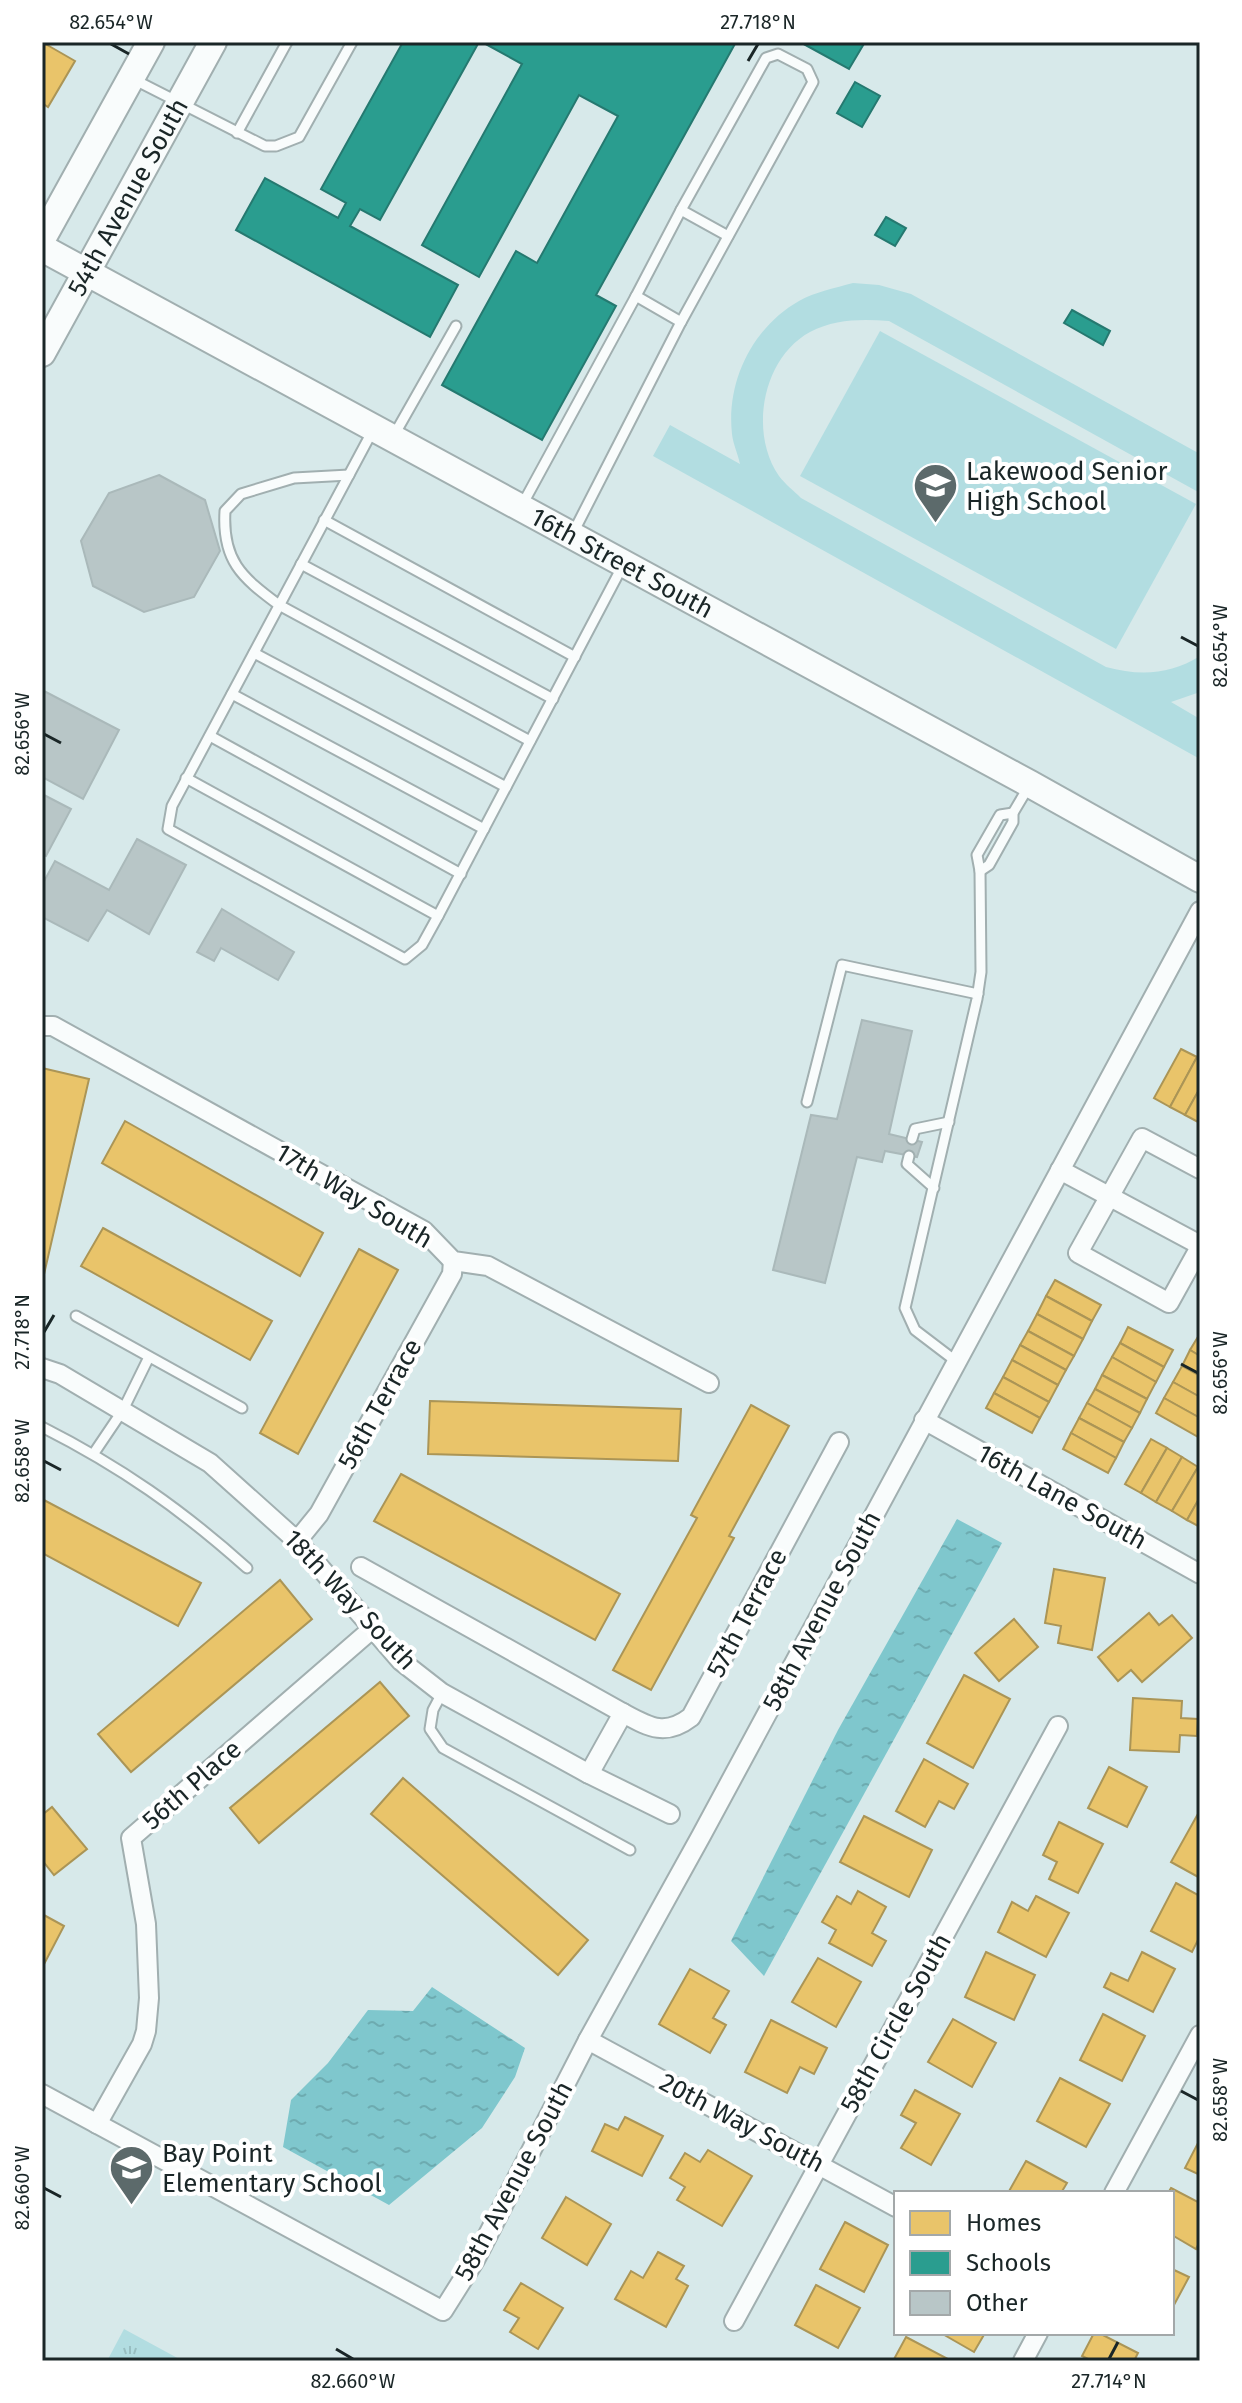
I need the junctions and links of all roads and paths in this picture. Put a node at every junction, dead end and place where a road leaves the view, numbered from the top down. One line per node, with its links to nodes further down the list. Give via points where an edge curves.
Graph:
1 (151, 42): 5 (street, 54th Avenue South)
2 (213, 42): 6 (street, 54th Avenue South)
3 (287, 42): 7 (lane)
4 (352, 42): 7 (lane, via 299,137 265,146)
5 (131, 77): 6 (lane); 10 (street, 54th Avenue South)
6 (179, 103): 7 (lane); 12 (street, 54th Avenue South)
7 (237, 133)
8 (681, 210): 9 (lane); 9 (lane, via 766,58 778,54 807,69 813,82); 13 (lane)
9 (728, 236): 14 (lane)
10 (42, 239)
11 (42, 248): 12 (street, 16th Street South)
12 (86, 271): 16 (street, 54th Avenue South); 17 (street, 16th Street South)
13 (636, 296): 14 (lane); 19 (lane)
14 (681, 322): 21 (lane)
15 (456, 326): 17 (lane)
16 (42, 353)
17 (384, 432): 18 (lane); 19 (street, 16th Street South)
18 (349, 475): 20 (lane); 24 (lane, via 294,478 241,494 225,511 232,563)
19 (521, 507): 21 (street, 16th Street South)
20 (324, 520): 23 (lane); 26 (lane)
21 (572, 535): 22 (street, 16th Street South)
22 (624, 563): 26 (lane); 32 (street, 16th Street South)
23 (301, 564): 24 (lane); 28 (lane)
24 (279, 605): 25 (lane); 30 (lane)
25 (254, 653): 27 (lane); 33 (lane)
26 (575, 657): 28 (lane)
27 (232, 694): 29 (lane); 35 (lane)
28 (553, 699): 30 (lane)
29 (210, 736): 31 (lane); 37 (lane)
30 (530, 741): 33 (lane)
31 (186, 778): 40 (lane); 40 (lane, via 168,829 405,959 422,945)
32 (1030, 784): 34 (lane); 38 (street, 16th Street South)
33 (506, 787): 35 (lane)
34 (1013, 813): 36 (lane, via 999,848); 36 (lane, via 1000,815 977,855)
35 (484, 829): 37 (lane)
36 (980, 871): 41 (lane)
37 (461, 874): 40 (lane)
38 (1200, 879)
39 (1200, 911): 48 (street, 58th Avenue South)
40 (438, 916)
41 (978, 994): 43 (lane, via 842,965); 44 (lane)
42 (42, 1026): 52 (street, 17th Way South, via 53,1026 424,1231)
43 (807, 1102)
44 (949, 1122): 45 (lane, via 915,1129); 49 (lane)
45 (912, 1139)
46 (909, 1156): 49 (lane, via 907,1164)
47 (1200, 1169): 50 (street, via 1142,1138)
48 (1060, 1170): 50 (street); 55 (street, 58th Avenue South)
49 (934, 1188): 55 (lane, via 905,1308 915,1330)
50 (1110, 1196): 51 (street); 51 (street, via 1078,1253 1169,1303)
51 (1200, 1246)
52 (453, 1261): 57 (street, 17th Way South, via 488,1266); 64 (street, 56th Terrace, via 452,1274 319,1514)
53 (76, 1316): 54 (lane)
54 (149, 1357): 58 (lane); 59 (lane)
55 (957, 1362): 60 (street, 58th Avenue South)
56 (42, 1368): 59 (street, 18th Way South)
57 (709, 1383)
58 (242, 1408)
59 (123, 1410): 63 (lane); 64 (street, 18th Way South, via 210,1463)
60 (924, 1420): 67 (street, 16th Lane South); 76 (street, 58th Avenue South)
61 (42, 1427): 63 (lane)
62 (839, 1442): 70 (street, 57th Terrace, via 691,1717 677,1728 657,1729)
63 (94, 1453): 66 (lane, via 198,1523)
64 (297, 1541): 68 (street, 18th Way South)
65 (361, 1567): 70 (street, 57th Terrace)
66 (247, 1568)
67 (1200, 1574)
68 (372, 1629): 69 (street, 18th Way South, via 401,1661); 78 (street, 56th Place, via 131,1838 146,1924 146,2031)
69 (442, 1693): 72 (street, 18th Way South); 74 (lane, via 430,1729 443,1748)
70 (623, 1713): 72 (street)
71 (1058, 1726): 79 (street, 58th Circle South)
72 (589, 1774): 73 (street, 18th Way South)
73 (670, 1814)
74 (630, 1850)
75 (1200, 2035): 80 (street)
76 (588, 2040): 78 (street, 58th Avenue South, via 475,2260 443,2311); 79 (street, 20th Way South)
77 (42, 2094): 78 (street)
78 (97, 2124)
79 (819, 2164): 81 (street, 20th Way South); 82 (street, 58th Circle South)
80 (1115, 2191)
81 (894, 2206)
82 (734, 2321)
83 (1037, 2335): 84 (street)
84 (1023, 2361)

